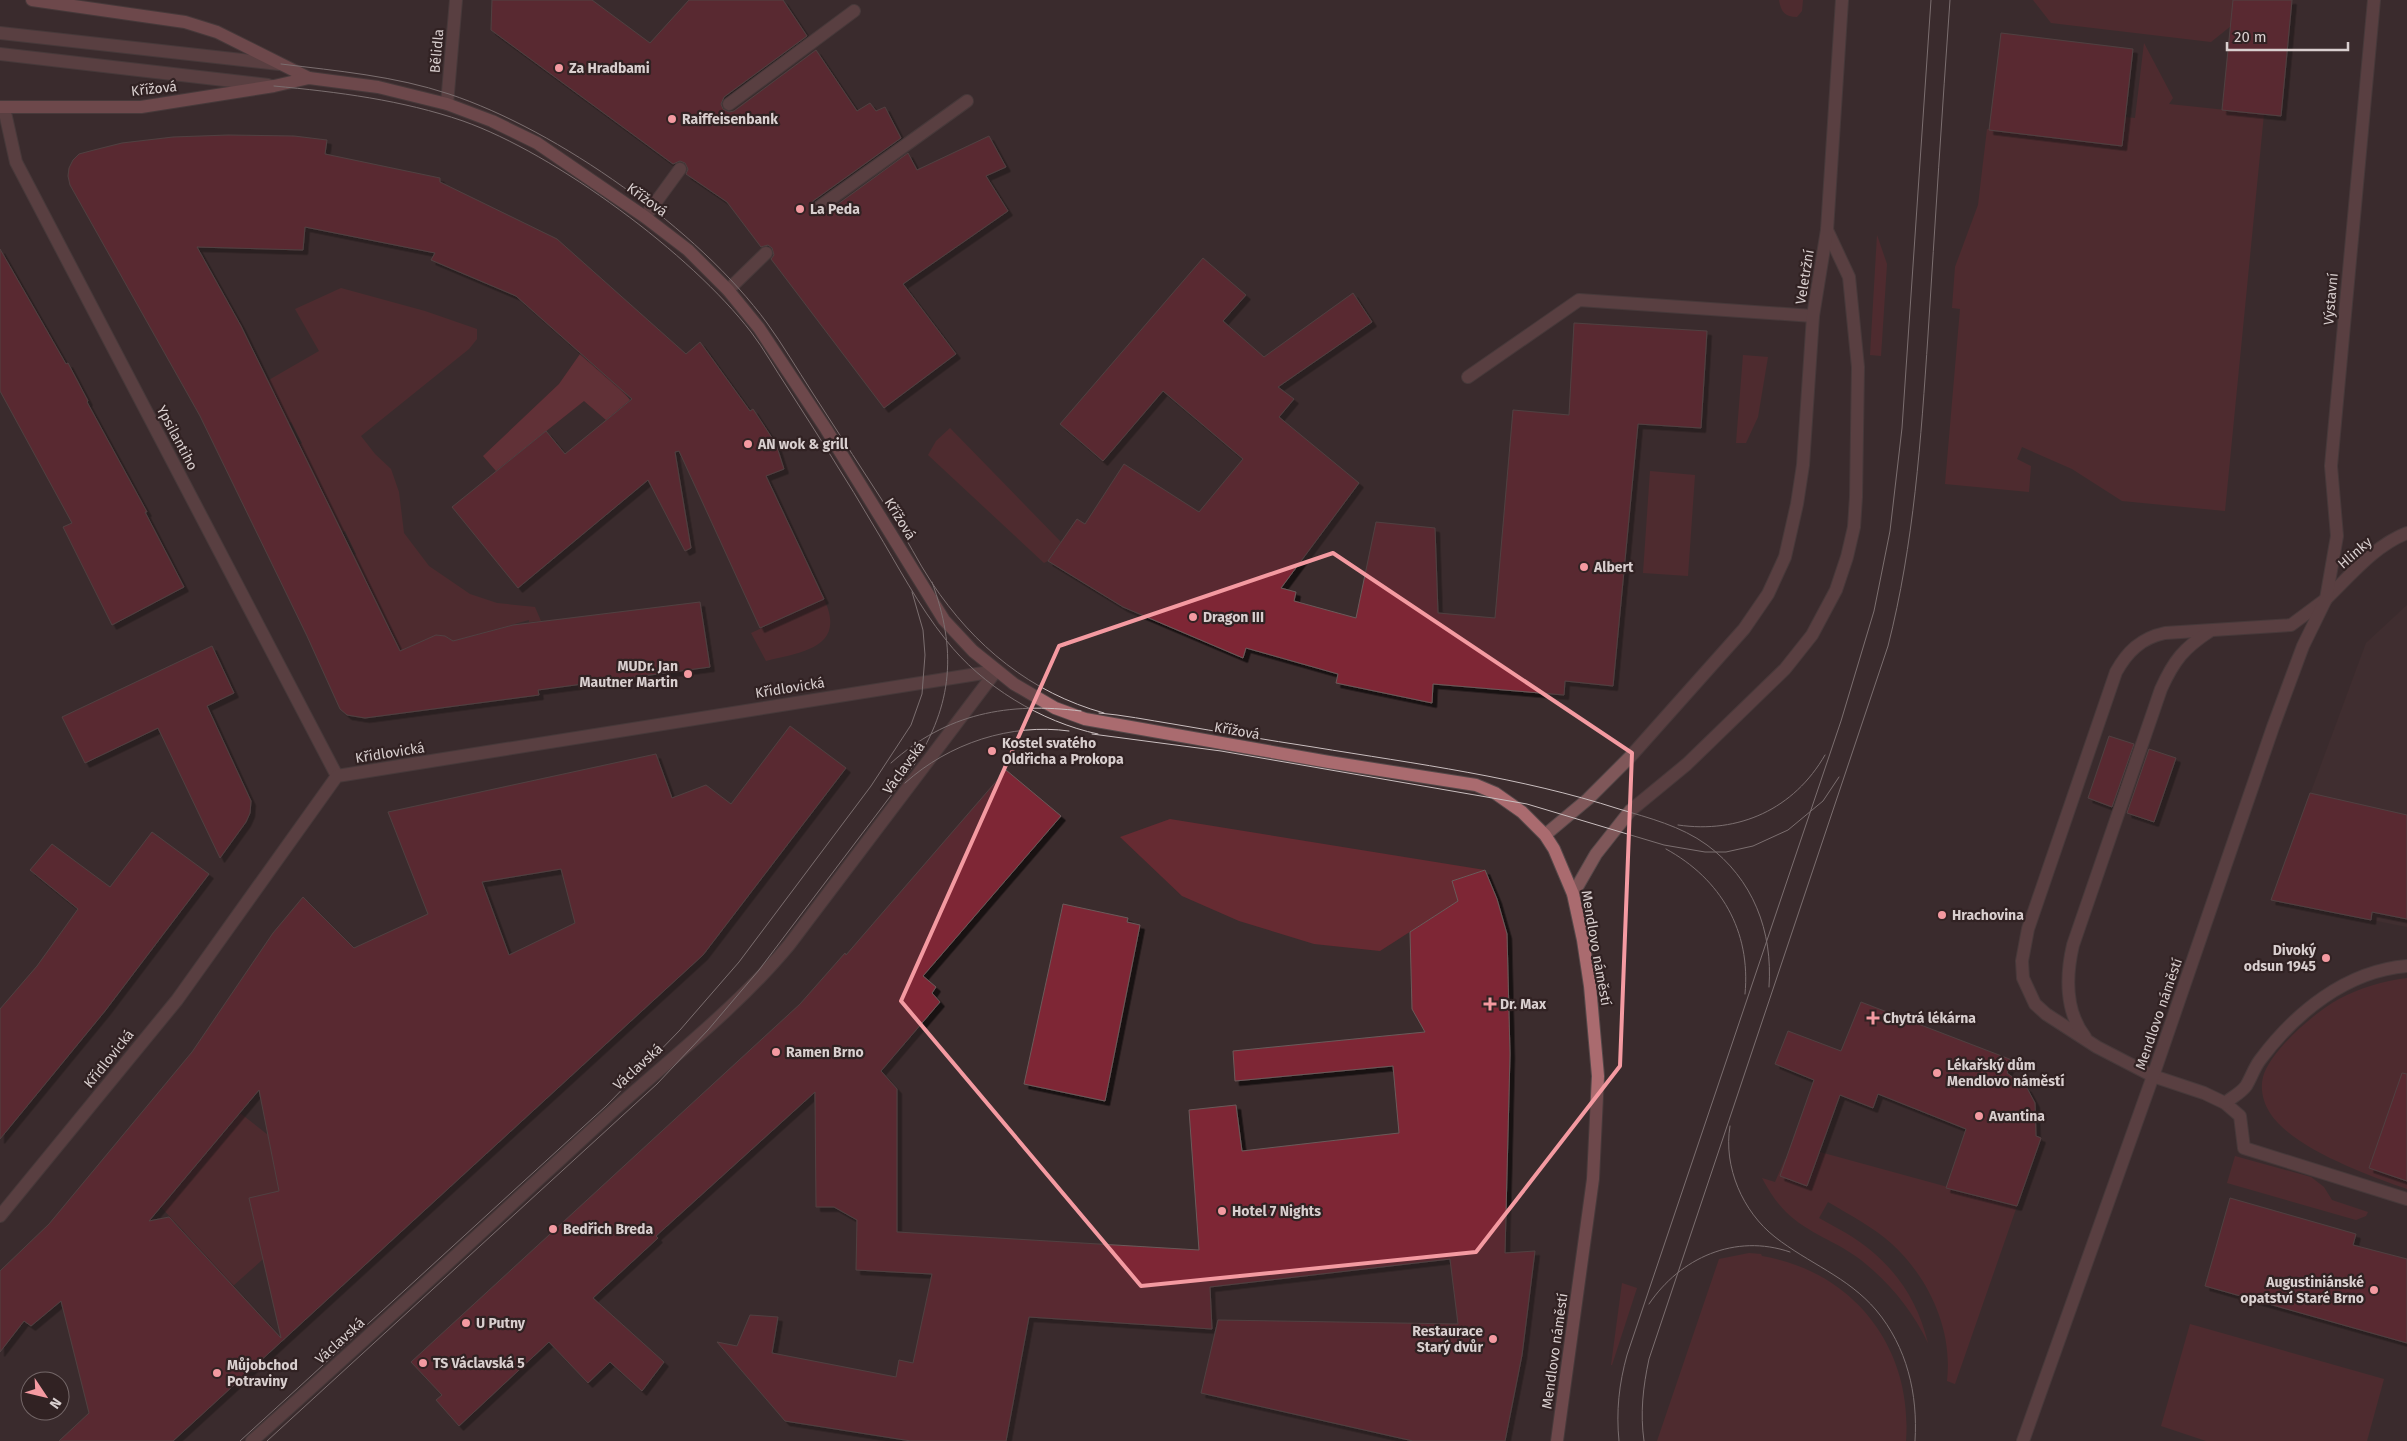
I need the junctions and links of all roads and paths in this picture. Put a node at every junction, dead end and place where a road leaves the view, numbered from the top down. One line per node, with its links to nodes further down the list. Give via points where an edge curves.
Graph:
1 (32, 0): 8 (main road, Křížová, via 186,22 217,32)
2 (456, 0): 12 (street, Bělidla)
3 (1842, 0): 18 (street, Veletržní)
4 (2374, 0): 24 (street, Výstavní, via 2331,466 2337,536)
5 (854, 12): 13 (street)
6 (0, 33): 8 (street)
7 (0, 54): 10 (street)
8 (282, 64): 9 (main road, Křížová)
9 (308, 78): 10 (main road, Křížová); 12 (main road, Křížová, via 378,87)
10 (274, 86): 14 (main road, Křížová, via 141,107)
11 (967, 101): 16 (street)
12 (447, 104): 17 (main road, Křížová, via 492,121 537,144)
13 (729, 104)
14 (1, 109): 27 (street, Ypsilantiho, via 16,162)
15 (680, 169): 17 (street)
16 (818, 208)
17 (645, 217): 20 (main road, Křížová, via 688,250)
18 (1828, 230): 21 (street, Veletržní); 29 (street, via 1849,277 1858,367 1854,528 1848,558 1836,590 1812,635 1785,669 1687,764 1630,812 1596,854)
19 (766, 253): 20 (street)
20 (728, 290): 26 (main road, Křížová, via 759,328 826,428 944,620)
21 (1813, 316): 22 (street, via 1580,300); 28 (street, Veletržní, via 1798,504 1785,557 1768,594 1744,629 1630,757 1588,799)
22 (1468, 377)
23 (2407, 533): 24 (street, Hlinky, via 2372,556)
24 (2326, 599): 25 (street, via 2291,625); 32 (street, Mendlovo náměstí, via 2303,646 2273,727)
25 (2212, 630): 31 (street, via 2190,644 2173,664 2165,681 2073,945 2068,967 2068,990 2076,1022); 31 (street, via 2154,635 2137,645 2120,664 2028,929 2022,961 2027,990 2046,1014)
26 (996, 671): 27 (street, Křídlovická); 28 (main road, Křížová, via 1034,696 1085,719 1476,785 1508,801); 36 (street, Václavská, via 764,976 658,1068)
27 (337, 776): 35 (street, Křídlovická, via 177,1000)
28 (1545, 835): 29 (main road, Mendlovo náměstí)
29 (1573, 894): 37 (main road, Mendlovo náměstí, via 1583,940 1595,1034 1597,1126 1588,1223)
30 (2407, 966): 33 (street, via 2372,973 2323,997 2290,1024 2259,1061 2244,1088)
31 (2088, 1041): 32 (street)
32 (2153, 1076): 33 (street); 38 (street, Mendlovo náměstí)
33 (2225, 1103): 34 (street, via 2240,1116 2244,1148)
34 (2407, 1200)
35 (0, 1216)
36 (252, 1441)
37 (1557, 1441)
38 (2023, 1441)

